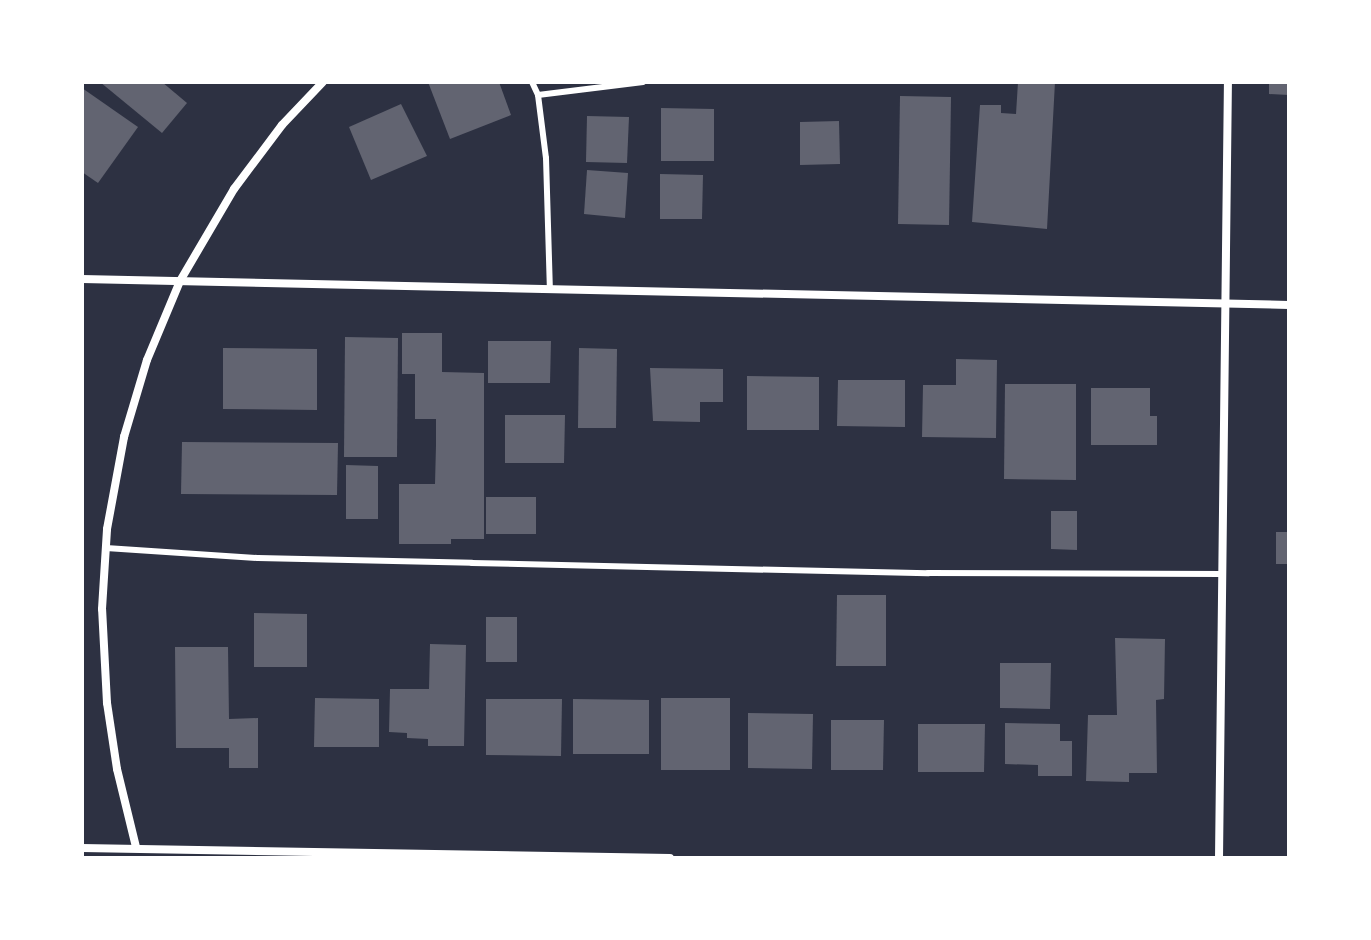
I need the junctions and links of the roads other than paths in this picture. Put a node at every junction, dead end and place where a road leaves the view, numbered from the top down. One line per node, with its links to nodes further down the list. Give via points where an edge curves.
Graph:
1 (323, 82): 7 (street, via 282,125 234,189)
2 (532, 82): 5 (lane)
3 (643, 82): 5 (lane)
4 (1228, 82): 9 (street)
5 (538, 95): 8 (lane, via 546,158)
6 (82, 279): 7 (street)
7 (180, 281): 8 (street); 11 (street, via 147,360 124,437)
8 (550, 290): 9 (street)
9 (1225, 304): 10 (street); 12 (street)
10 (1289, 305)
11 (106, 548): 12 (lane, via 411,562); 13 (street, via 102,609 107,703)
12 (1222, 574): 16 (street)
13 (136, 847): 14 (street); 15 (street)
14 (82, 848)
15 (670, 858)
16 (1219, 858)

